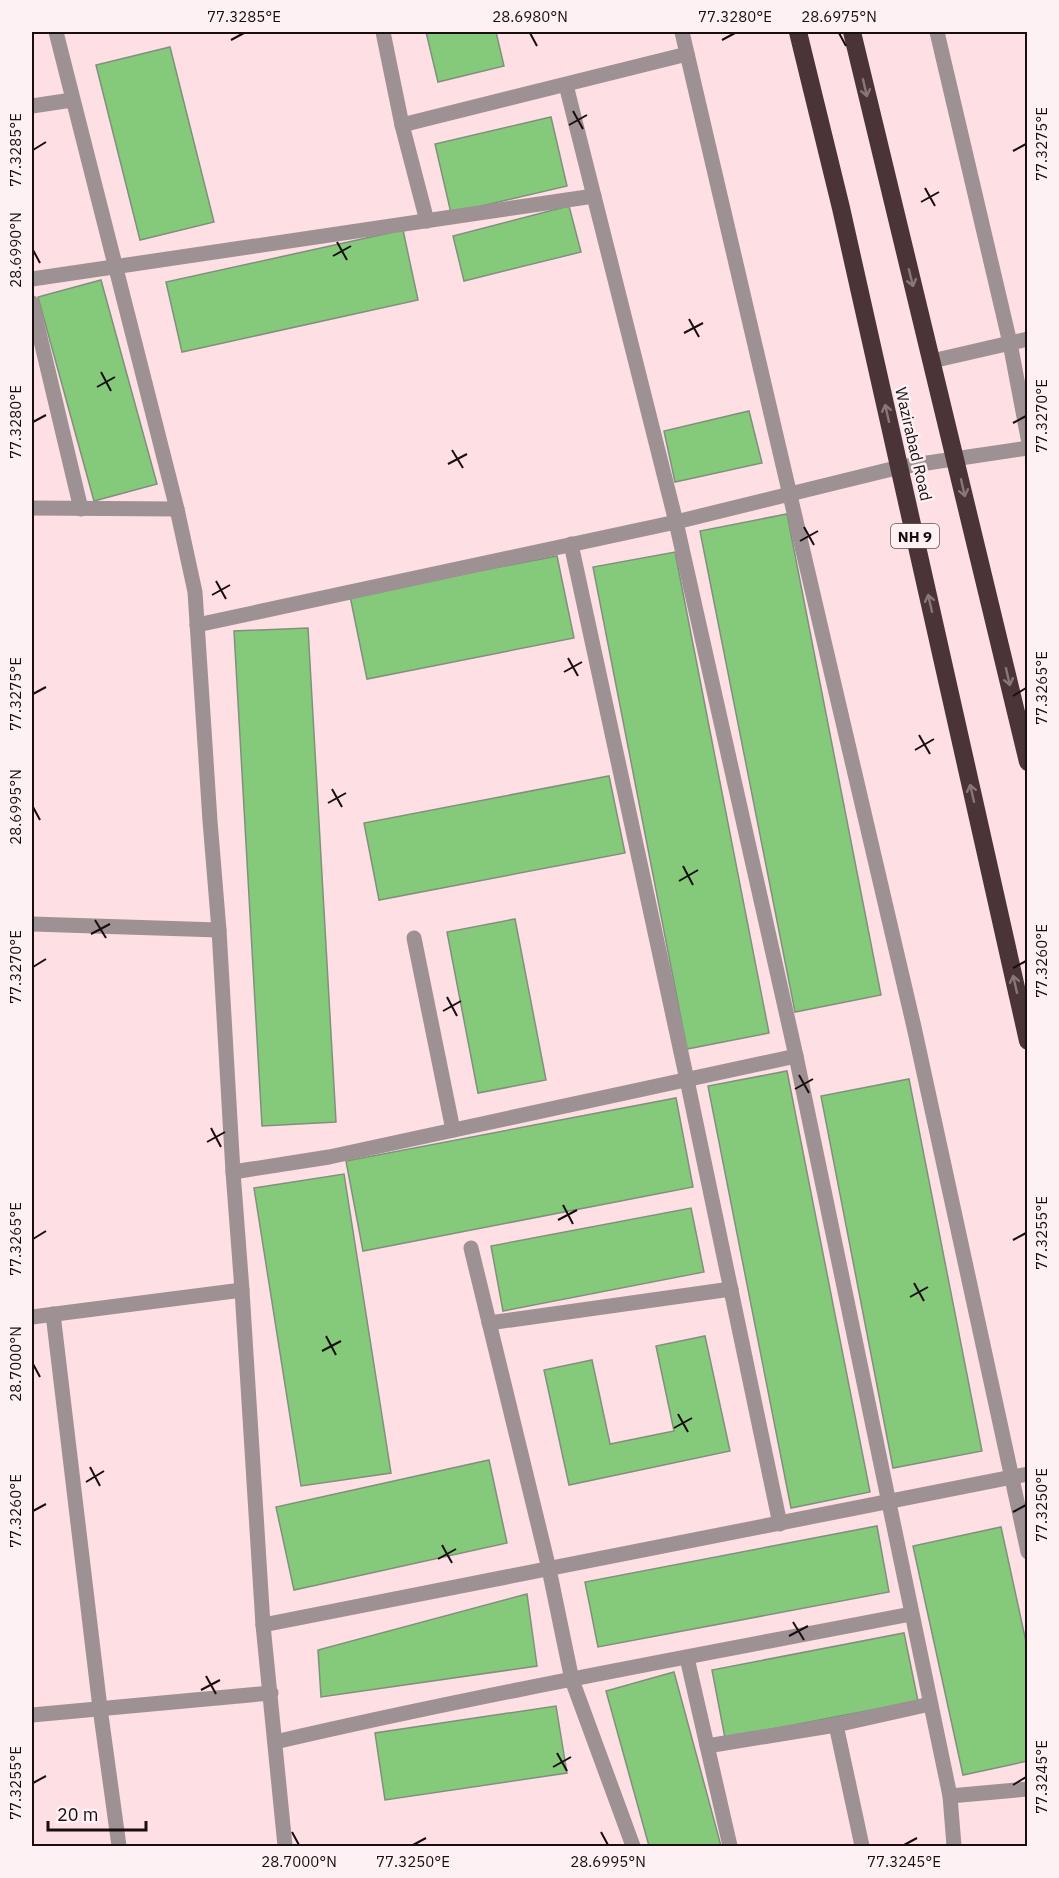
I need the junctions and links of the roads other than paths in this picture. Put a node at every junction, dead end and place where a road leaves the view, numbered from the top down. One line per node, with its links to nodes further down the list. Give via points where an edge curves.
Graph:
1 (56, 32): 9 (street)
2 (382, 32): 11 (street)
3 (682, 32): 7 (street)
4 (798, 32): 23 (highway, Wazirabad Road / NH 9, one-way to 4)
5 (852, 32): 19 (highway, one-way to 19)
6 (938, 32): 18 (street)
7 (687, 54): 8 (street); 24 (street)
8 (566, 85): 11 (street); 12 (street)
9 (72, 100): 10 (street); 14 (street)
10 (32, 106)
11 (402, 125): 13 (street)
12 (594, 196): 13 (street); 28 (street)
13 (427, 221): 14 (street)
14 (116, 268): 15 (street); 27 (street)
15 (32, 279)
16 (32, 303): 26 (street)
17 (1028, 339): 18 (street)
18 (1010, 343): 19 (street); 20 (street)
19 (932, 362): 22 (highway)
20 (1028, 438)
21 (1028, 448): 22 (street)
22 (956, 460): 23 (street); 31 (highway, one-way to 31)
23 (900, 467): 24 (street); 35 (highway, Wazirabad Road / NH 9, one-way to 23)
24 (789, 494): 28 (street); 47 (street, via 914,1027)
25 (32, 508): 26 (street)
26 (81, 509): 27 (street)
27 (177, 509): 30 (street, via 195,592)
28 (676, 522): 29 (street); 36 (street)
29 (571, 544): 30 (street); 37 (street)
30 (197, 625): 33 (street)
31 (1028, 762)
32 (32, 924): 33 (street)
33 (219, 930): 39 (street)
34 (414, 938): 38 (street)
35 (1028, 1041)
36 (796, 1056): 37 (street); 48 (street)
37 (687, 1080): 38 (street); 41 (street)
38 (453, 1130): 39 (street, via 329,1157)
39 (232, 1172): 42 (street)
40 (471, 1248): 45 (street)
41 (731, 1289): 45 (street); 49 (street)
42 (242, 1290): 43 (street); 53 (street)
43 (53, 1314): 44 (street); 58 (street)
44 (32, 1317)
45 (489, 1323): 51 (street)
46 (1028, 1474): 47 (street)
47 (1012, 1478): 48 (street); 50 (street)
48 (888, 1503): 49 (street); 52 (street)
49 (780, 1524): 51 (street)
50 (1028, 1552)
51 (549, 1569): 53 (street); 55 (street)
52 (911, 1614): 54 (street); 57 (street)
53 (263, 1625): 56 (street)
54 (687, 1658): 55 (street); 62 (street)
55 (572, 1680): 61 (street); 67 (street)
56 (271, 1693): 58 (street); 61 (street)
57 (930, 1704): 60 (street); 64 (street)
58 (100, 1708): 59 (street); 65 (street)
59 (32, 1715)
60 (836, 1725): 62 (street); 69 (street)
61 (275, 1742): 66 (street)
62 (707, 1746): 68 (street)
63 (1028, 1789): 64 (street)
64 (950, 1796): 70 (street)
65 (119, 1846)
66 (285, 1846)
67 (633, 1846)
68 (730, 1846)
69 (862, 1846)
70 (954, 1846)

